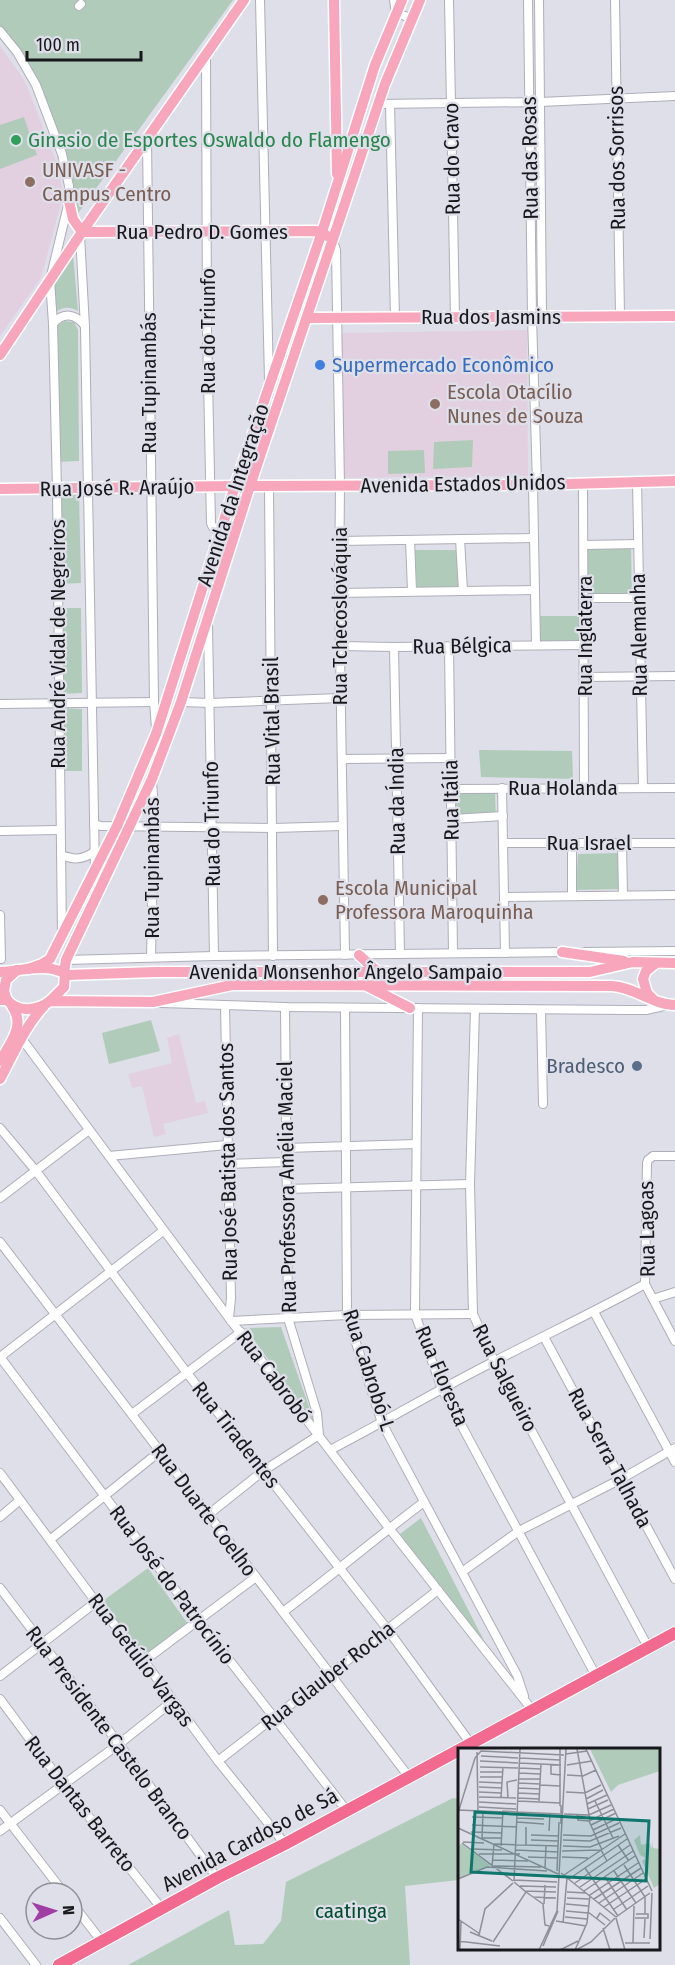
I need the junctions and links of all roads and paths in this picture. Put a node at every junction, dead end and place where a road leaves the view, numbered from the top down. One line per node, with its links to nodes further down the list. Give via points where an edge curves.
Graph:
1 (244, 0): 14 (main road)
2 (260, 0): 27 (street)
3 (334, 0): 23 (main road)
4 (394, 0): 11 (street)
5 (402, 0): 11 (main road, Avenida da Integração)
6 (420, 0): 12 (main road, Avenida da Integração)
7 (448, 0): 19 (street, Rua do Cravo)
8 (528, 0): 17 (street, Rua das Rosas)
9 (539, 0): 18 (street, Rua das Rosas)
10 (615, 0): 16 (street, Rua dos Sorrisos)
11 (396, 13): 12 (street); 23 (main road, Avenida da Integração, via 379,52)
12 (411, 18): 20 (main road, Avenida da Integração)
13 (0, 31): 24 (street, Rua André Vidal de Negreiros, via 36,85 68,174)
14 (206, 53): 22 (main road); 26 (street, Rua do Triunfo)
15 (675, 96): 16 (street)
16 (616, 98): 18 (street); 33 (street, Rua dos Sorrisos)
17 (529, 102): 18 (street); 19 (street); 32 (street, Rua das Rosas)
18 (540, 102): 32 (street, Rua das Rosas)
19 (451, 103): 21 (street); 37 (street, Rua do Cravo)
20 (378, 104): 21 (street); 30 (main road, Avenida da Integração)
21 (390, 104): 35 (street)
22 (147, 140): 25 (street, Rua Tupinambás); 29 (main road)
23 (337, 184): 28 (main road, Avenida da Integração)
24 (69, 201): 29 (main road); 31 (street, Rua André Vidal de Negreiros)
25 (149, 232): 26 (main road, Rua Pedro D. Gomes); 29 (main road, Rua Pedro D. Gomes); 55 (street, Rua Tupinambás)
26 (208, 232): 27 (main road, Rua Pedro D. Gomes); 49 (street, Rua do Triunfo)
27 (267, 232): 28 (main road, Rua Pedro D. Gomes); 42 (street)
28 (322, 232): 30 (main road); 42 (main road, Avenida da Integração)
29 (81, 234): 31 (main road); 40 (street, Rua André Vidal de Negreiros)
30 (333, 241): 36 (main road, Avenida da Integração); 38 (street, Rua Tchecoslováquia)
31 (50, 280): 39 (street, Rua André Vidal de Negreiros); 41 (main road)
32 (537, 316): 33 (main road, Rua dos Jasmins); 37 (main road, Rua dos Jasmins); 48 (street)
33 (620, 316): 34 (main road, Rua dos Jasmins)
34 (675, 316)
35 (395, 317): 37 (main road, Rua dos Jasmins); 38 (main road, Rua dos Jasmins)
36 (307, 318): 38 (main road, Rua dos Jasmins); 44 (main road, Avenida da Integração)
37 (455, 318)
38 (337, 319): 53 (street, Rua Tchecoslováquia)
39 (53, 324): 40 (street, via 70,315); 57 (street, Rua André Vidal de Negreiros)
40 (86, 327): 54 (street, Rua André Vidal de Negreiros)
41 (0, 355)
42 (269, 383): 43 (main road, Avenida da Integração)
43 (257, 421): 44 (main road); 50 (main road, Avenida da Integração)
44 (271, 426): 51 (main road, Avenida da Integração)
45 (637, 481): 46 (main road, Avenida Estados Unidos); 47 (main road, Avenida Estados Unidos); 64 (street, Rua Alemanha)
46 (675, 482)
47 (583, 483): 48 (main road, Avenida Estados Unidos); 65 (street, Rua Inglaterra)
48 (535, 484): 53 (main road, Avenida Estados Unidos); 60 (street)
49 (210, 486): 50 (main road, Rua José R. Araújo); 55 (main road, Rua José R. Araújo); 58 (street, Rua do Triunfo, via 212,526)
50 (235, 486): 51 (main road, Rua José R. Araújo); 58 (main road, Avenida da Integração)
51 (250, 486): 52 (main road, Avenida Estados Unidos); 59 (main road, Avenida da Integração)
52 (269, 486): 53 (main road, Avenida Estados Unidos); 82 (street, Rua Vital Brasil)
53 (340, 486): 63 (street, Rua Tchecoslováquia)
54 (89, 488): 55 (main road, Rua José R. Araújo); 57 (main road, Rua José R. Araújo); 83 (street, Rua André Vidal de Negreiros)
55 (150, 488): 84 (street, Rua Tupinambás)
56 (0, 489): 57 (main road, Rua José R. Araújo)
57 (57, 489): 86 (street, Rua André Vidal de Negreiros)
58 (220, 532): 59 (street); 89 (main road, Avenida da Integração)
59 (234, 536): 72 (main road, Avenida da Integração)
60 (534, 538): 61 (street); 66 (street)
61 (460, 539): 62 (street); 68 (street)
62 (410, 540): 63 (street); 67 (street)
63 (339, 541): 69 (street, Rua Tchecoslováquia)
64 (638, 544): 65 (street); 71 (street, Rua Alemanha)
65 (584, 545): 70 (street, Rua Inglaterra)
66 (534, 590): 68 (street); 73 (street)
67 (412, 591): 68 (street); 69 (street)
68 (463, 591)
69 (339, 593): 75 (street, Rua Tchecoslováquia)
70 (585, 598): 71 (street); 74 (street, Rua Inglaterra)
71 (639, 598): 78 (street, Rua Alemanha)
72 (207, 621): 85 (main road, Avenida da Integração); 87 (street, Rua do Triunfo)
73 (536, 645): 74 (street, Rua Bélgica); 77 (street, Rua Bélgica)
74 (585, 645): 80 (street, Rua Inglaterra)
75 (340, 646): 76 (street, Rua Bélgica); 81 (street, Rua Tchecoslováquia)
76 (394, 647): 77 (street, Rua Bélgica); 92 (street, Rua da Índia)
77 (449, 647): 90 (street, Rua Itália)
78 (640, 676): 79 (street); 80 (street); 95 (street, Rua Alemanha)
79 (675, 676)
80 (585, 677): 98 (street, Rua Inglaterra)
81 (340, 698): 82 (street); 91 (street, Rua Tchecoslováquia)
82 (272, 700): 87 (street); 107 (street, Rua Vital Brasil)
83 (92, 702): 84 (street); 86 (street); 101 (street, Rua André Vidal de Negreiros)
84 (154, 702): 89 (street, Rua Tupinambás)
85 (181, 702): 87 (street); 93 (main road, Avenida da Integração)
86 (59, 703): 88 (street); 108 (street, Rua André Vidal de Negreiros)
87 (210, 703): 106 (street, Rua do Triunfo)
88 (0, 704)
89 (156, 734): 102 (main road, Avenida da Integração)
90 (450, 758): 92 (street); 97 (street, Rua Itália)
91 (342, 759): 92 (street); 103 (street, Rua Tchecoslováquia)
92 (397, 759): 118 (street, Rua da Índia)
93 (152, 779): 104 (main road, Avenida da Integração); 105 (street, Rua Tupinambás)
94 (502, 788): 97 (street, Rua Holanda); 98 (street, Rua Holanda); 99 (street)
95 (642, 788): 96 (street, Rua Holanda); 98 (street, Rua Holanda)
96 (675, 788)
97 (452, 789): 100 (street, Rua Itália)
98 (584, 789)
99 (503, 816): 100 (street); 110 (street)
100 (452, 819): 117 (street, Rua Itália)
101 (94, 824): 102 (street); 114 (street, Rua André Vidal de Negreiros)
102 (117, 826): 104 (street); 116 (main road, Avenida da Integração)
103 (342, 826): 107 (street); 130 (street, Rua Tchecoslováquia)
104 (130, 827): 105 (street); 136 (main road, Avenida da Integração)
105 (154, 828): 106 (street); 134 (street, Rua Tupinambás)
106 (212, 828): 107 (street); 132 (street, Rua do Triunfo)
107 (273, 828): 133 (street, Rua Vital Brasil)
108 (59, 830): 109 (street); 115 (street, Rua André Vidal de Negreiros)
109 (0, 831)
110 (504, 843): 113 (street, Rua Israel); 122 (street)
111 (622, 843): 112 (street, Rua Israel); 113 (street, Rua Israel); 119 (street)
112 (675, 843)
113 (572, 844): 121 (street)
114 (94, 852): 115 (street, via 79,859); 116 (street, Rua André Vidal de Negreiros)
115 (61, 855): 124 (street, Rua André Vidal de Negreiros)
116 (95, 870): 124 (main road, Avenida da Integração)
117 (453, 888): 118 (street); 128 (street, Rua Itália)
118 (399, 890): 129 (street, Rua da Índia)
119 (622, 895): 120 (street); 121 (street)
120 (675, 895)
121 (572, 896): 122 (street)
122 (504, 897): 126 (street)
123 (0, 915): 135 (street)
124 (62, 937): 140 (main road, Avenida da Integração, via 50,959)
125 (675, 951): 127 (street, Avenida Monsenhor Ângelo Sampaio)
126 (505, 952): 127 (street, Avenida Monsenhor Ângelo Sampaio); 128 (street, Avenida Monsenhor Ângelo Sampaio)
127 (562, 952): 137 (main road)
128 (453, 953): 129 (street, Avenida Monsenhor Ângelo Sampaio)
129 (399, 954): 131 (street, Avenida Monsenhor Ângelo Sampaio)
130 (345, 955): 131 (street, Avenida Monsenhor Ângelo Sampaio); 133 (street, Avenida Monsenhor Ângelo Sampaio)
131 (359, 955): 142 (main road)
132 (214, 956): 133 (street, Avenida Monsenhor Ângelo Sampaio); 134 (street, Avenida Monsenhor Ângelo Sampaio)
133 (273, 956)
134 (151, 957): 136 (street, Avenida Monsenhor Ângelo Sampaio)
135 (1, 959): 140 (street)
136 (66, 960): 143 (main road, Avenida da Integração)
137 (633, 962): 138 (main road, Avenida Monsenhor Ângelo Sampaio); 142 (main road, Avenida Monsenhor Ângelo Sampaio, via 590,972)
138 (656, 963): 139 (main road, Avenida Monsenhor Ângelo Sampaio); 145 (main road, via 643,979)
139 (675, 963)
140 (23, 970): 141 (main road, Avenida Monsenhor Ângelo Sampaio); 143 (main road, Avenida Monsenhor Ângelo Sampaio, via 53,969); 146 (main road, via 6,980)
141 (0, 972)
142 (378, 972): 143 (main road, Avenida Monsenhor Ângelo Sampaio)
143 (64, 974): 148 (main road, via 64,987)
144 (364, 984): 145 (main road, Avenida Monsenhor Ângelo Sampaio, via 619,986); 147 (main road, Avenida Monsenhor Ângelo Sampaio, via 232,985); 153 (main road)
145 (652, 999): 149 (main road, Avenida Monsenhor Ângelo Sampaio)
146 (6, 1002): 148 (main road, Avenida Monsenhor Ângelo Sampaio, via 21,1009); 157 (main road, via 16,1012 18,1027)
147 (153, 1002): 148 (main road, Avenida Monsenhor Ângelo Sampaio); 150 (street, Avenida Monsenhor Ângelo Sampaio)
148 (47, 1004): 156 (main road, via 36,1014)
149 (673, 1005): 155 (street, Avenida Monsenhor Ângelo Sampaio, via 646,1010)
150 (225, 1006): 151 (street, Avenida Monsenhor Ângelo Sampaio); 163 (street, Rua José Batista dos Santos)
151 (285, 1007): 152 (street, Avenida Monsenhor Ângelo Sampaio); 165 (street, Rua Professora Amélia Maciel)
152 (345, 1008): 153 (street, Avenida Monsenhor Ângelo Sampaio); 164 (street, Rua Cabrobó-L)
153 (414, 1008): 154 (street, Avenida Monsenhor Ângelo Sampaio); 162 (street, Rua Floresta)
154 (475, 1010): 155 (street, Avenida Monsenhor Ângelo Sampaio); 171 (street, Rua Salgueiro)
155 (541, 1010): 159 (street)
156 (22, 1039): 158 (main road); 161 (street, Rua Cabrobó)
157 (0, 1062)
158 (0, 1079)
159 (543, 1104)
160 (0, 1128): 170 (street, Rua Tiradentes)
161 (89, 1130): 166 (street, Rua Cabrobó); 170 (street)
162 (416, 1144): 164 (street); 172 (street, Rua Floresta)
163 (227, 1145): 166 (street); 169 (street, Rua José Batista dos Santos)
164 (346, 1146): 165 (street); 173 (street, Rua Cabrobó-L)
165 (286, 1148): 168 (street, Rua Professora Amélia Maciel)
166 (109, 1156): 176 (street, Rua Cabrobó)
167 (675, 1156): 179 (street, Rua Lagoas, via 650,1158 647,1163)
168 (286, 1162): 169 (street); 174 (street, Rua Professora Amélia Maciel)
169 (228, 1164): 188 (street, Rua José Batista dos Santos)
170 (36, 1171): 175 (street); 178 (street, Rua Tiradentes)
171 (470, 1184): 172 (street); 184 (street, Rua Salgueiro)
172 (416, 1185): 173 (street); 183 (street, Rua Floresta)
173 (346, 1187): 174 (street); 186 (street, Rua Cabrobó-L)
174 (286, 1189): 187 (street, Rua Professora Amélia Maciel)
175 (0, 1198)
176 (164, 1231): 178 (street); 188 (street, Rua Cabrobó)
177 (0, 1242): 185 (street, Rua Duarte Coelho)
178 (110, 1272): 185 (street); 194 (street, Rua Tiradentes)
179 (645, 1284): 181 (street, Rua Lagoas); 182 (street)
180 (675, 1292): 181 (street)
181 (653, 1299): 191 (street, Rua Lagoas)
182 (594, 1312): 190 (street); 200 (street)
183 (415, 1314): 184 (street); 186 (street); 195 (street, Rua Floresta)
184 (473, 1314): 193 (street, Rua Salgueiro)
185 (56, 1315): 192 (street); 196 (street, Rua Duarte Coelho)
186 (346, 1315): 187 (street); 197 (street, Rua Cabrobó-L)
187 (288, 1318): 188 (street); 198 (street, Rua Professora Amélia Maciel, via 317,1413)
188 (230, 1320): 189 (street, Rua Cabrobó)
189 (241, 1332): 194 (street); 198 (street, Rua Cabrobó)
190 (544, 1337): 193 (street); 205 (street, Rua Serra Talhada)
191 (675, 1341)
192 (0, 1357): 206 (street, Rua José do Patrocínio)
193 (494, 1361): 195 (street); 209 (street, Rua Salgueiro)
194 (187, 1373): 196 (street); 203 (street, Rua Tiradentes)
195 (442, 1389): 197 (street); 213 (street, Rua Floresta)
196 (132, 1414): 201 (street, Rua Duarte Coelho)
197 (382, 1423): 199 (street); 208 (street, Rua Cabrobó-L)
198 (318, 1435): 199 (street, Rua Cabrobó); 203 (street)
199 (330, 1450): 212 (street, Rua Cabrobó)
200 (672, 1450): 202 (street); 205 (street)
201 (159, 1452): 206 (street); 210 (street, Rua Duarte Coelho)
202 (675, 1462)
203 (263, 1471): 210 (street); 215 (street, Rua Tiradentes)
204 (0, 1473): 207 (street, Rua Getúlio Vargas)
205 (621, 1479): 209 (street); 218 (street, Rua Serra Talhada)
206 (104, 1495): 214 (street); 223 (street, Rua José do Patrocínio)
207 (20, 1500): 211 (street); 214 (street, Rua Getúlio Vargas)
208 (424, 1502): 212 (street); 216 (street, Rua Cabrobó-L)
209 (571, 1504): 213 (street); 227 (street, Rua Salgueiro)
210 (209, 1515): 217 (street, Rua Duarte Coelho)
211 (0, 1516)
212 (389, 1528): 215 (street); 220 (street, Rua Cabrobó)
213 (519, 1531): 216 (street); 231 (street, Rua Floresta)
214 (51, 1539): 221 (street, Rua Getúlio Vargas)
215 (340, 1569): 222 (street); 224 (street, Rua Tiradentes)
216 (462, 1572): 233 (street, Rua Cabrobó-L, via 517,1675)
217 (256, 1577): 222 (street, Rua Duarte Coelho); 223 (street)
218 (675, 1579)
219 (0, 1588): 226 (street, Rua Presidente Castelo Branco)
220 (438, 1590): 224 (street, Rua Glauber Rocha); 233 (street, Rua Cabrobó)
221 (96, 1602): 226 (street); 228 (street, Rua Getúlio Vargas)
222 (283, 1612): 229 (street, Rua Duarte Coelho)
223 (198, 1620): 228 (street); 236 (street, Rua José do Patrocínio)
224 (388, 1630): 229 (street, Rua Glauber Rocha); 238 (street, Rua Tiradentes)
225 (675, 1633): 227 (highway, Avenida Cardoso de Sá)
226 (43, 1644): 230 (street); 237 (street, Rua Presidente Castelo Branco)
227 (648, 1647): 231 (highway, Avenida Cardoso de Sá)
228 (144, 1660): 234 (street, Rua Getúlio Vargas)
229 (331, 1674): 236 (street, Rua Glauber Rocha); 241 (street, Rua Duarte Coelho)
230 (0, 1676)
231 (596, 1676): 235 (highway, Avenida Cardoso de Sá)
232 (0, 1699): 242 (street, Rua Dantas Barreto)
233 (525, 1700): 235 (street, Rua Cabrobó)
234 (173, 1701): 237 (street); 240 (street, Rua Getúlio Vargas)
235 (533, 1711): 238 (highway, Avenida Cardoso de Sá)
236 (275, 1717): 240 (street, Rua Glauber Rocha); 244 (street, Rua José do Patrocínio)
237 (119, 1744): 242 (street); 248 (street, Rua Presidente Castelo Branco)
238 (464, 1748)
239 (458, 1751): 241 (highway, Avenida Cardoso de Sá)
240 (218, 1761): 247 (street, Rua Getúlio Vargas)
241 (409, 1778): 244 (highway, Avenida Cardoso de Sá)
242 (63, 1784): 245 (street); 250 (street, Rua Dantas Barreto)
243 (0, 1810): 245 (street)
244 (347, 1811): 247 (highway, Avenida Cardoso de Sá)
245 (10, 1823): 246 (street); 249 (street)
246 (0, 1831)
247 (285, 1844): 248 (highway, Avenida Cardoso de Sá)
248 (217, 1878): 250 (highway, Avenida Cardoso de Sá)
249 (55, 1881)
250 (162, 1909): 253 (highway, Avenida Cardoso de Sá)
251 (0, 1918): 254 (street)
252 (84, 1919): 253 (street)
253 (102, 1942): 255 (highway, Avenida Cardoso de Sá)
254 (36, 1965)
255 (59, 1965)

